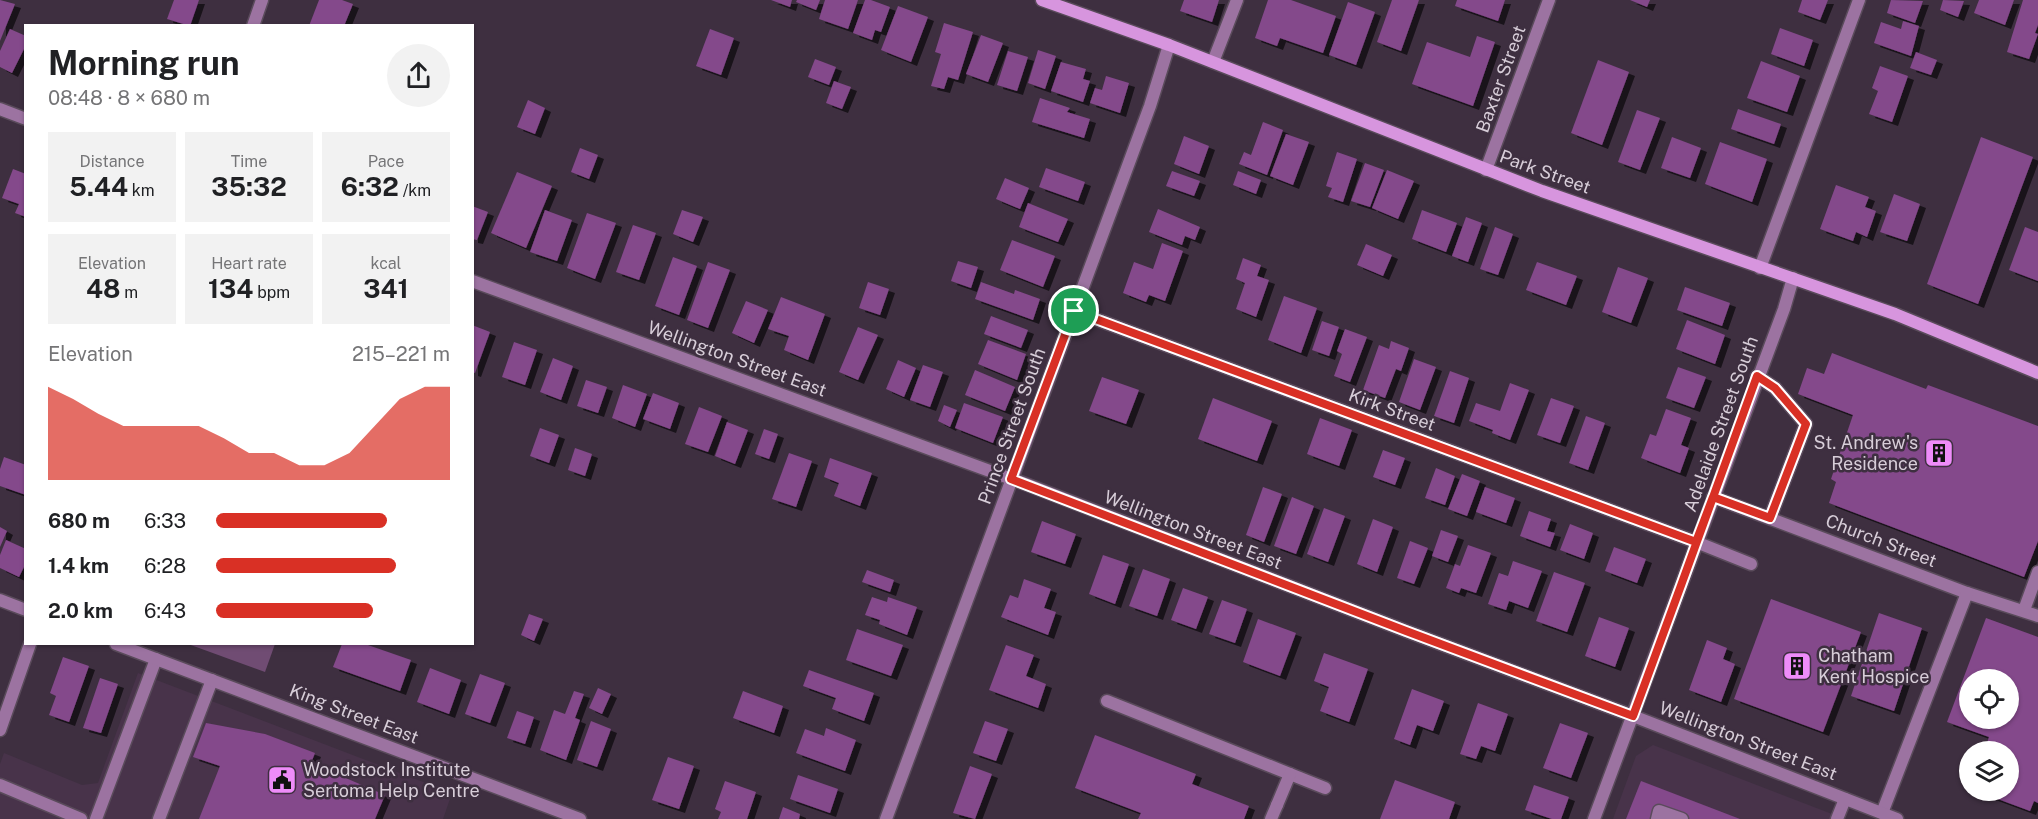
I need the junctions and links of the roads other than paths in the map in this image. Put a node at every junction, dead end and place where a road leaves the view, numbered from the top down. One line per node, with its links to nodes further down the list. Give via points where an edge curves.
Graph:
1 (262, 0): 6 (street)
2 (1044, 0): 7 (street, Park Street)
3 (1237, 0): 8 (street)
4 (1549, 0): 11 (street, Baxter Street)
5 (1859, 0): 12 (street)
6 (254, 24)
7 (1169, 45): 8 (street, Park Street); 15 (street, Prince Street South)
8 (1213, 62): 11 (street, Park Street)
9 (0, 109): 10 (street)
10 (24, 118)
11 (1485, 170): 12 (street, Park Street)
12 (1760, 268): 13 (street, Park Street)
13 (1793, 278): 16 (street, Park Street, via 1895,314); 17 (street, Adelaide Street South)
14 (474, 282): 18 (street, Wellington Street East)
15 (1074, 311): 18 (street, Prince Street South); 21 (street, Kirk Street)
16 (2038, 373)
17 (1757, 376): 19 (street, Adelaide Street South); 20 (street, via 1775,388 1806,424)
18 (1011, 479): 34 (street, Wellington Street East); 45 (street, Prince Street South)
19 (1713, 497): 20 (street, Church Street); 21 (street, Adelaide Street South)
20 (1770, 518): 24 (street, Church Street)
21 (1696, 542): 22 (street, Kirk Street); 34 (street, Adelaide Street South)
22 (1750, 564)
23 (2038, 572): 27 (street)
24 (1967, 593): 27 (street, Church Street); 40 (street)
25 (0, 600): 26 (street)
26 (24, 609)
27 (2024, 610): 28 (street, Church Street)
28 (2038, 616)
29 (30, 645): 35 (street)
30 (119, 645): 31 (street, King Street East)
31 (156, 659): 32 (street, King Street East); 42 (street)
32 (212, 680): 43 (street); 44 (street, King Street East)
33 (1107, 701): 36 (street)
34 (1633, 716): 39 (street, Wellington Street East); 47 (street, Adelaide Street South)
35 (0, 730)
36 (1290, 774): 38 (street); 46 (street)
37 (0, 785): 41 (street)
38 (1325, 788)
39 (1845, 799): 40 (street, Wellington Street East); 50 (street)
40 (1881, 813): 51 (street, Wellington Street East)
41 (81, 819)
42 (96, 819)
43 (159, 819)
44 (580, 819)
45 (886, 819)
46 (1271, 819)
47 (1594, 819)
48 (1657, 819): 49 (street, via 1659,811)
49 (1682, 819)
50 (1837, 819)
51 (1897, 819)

